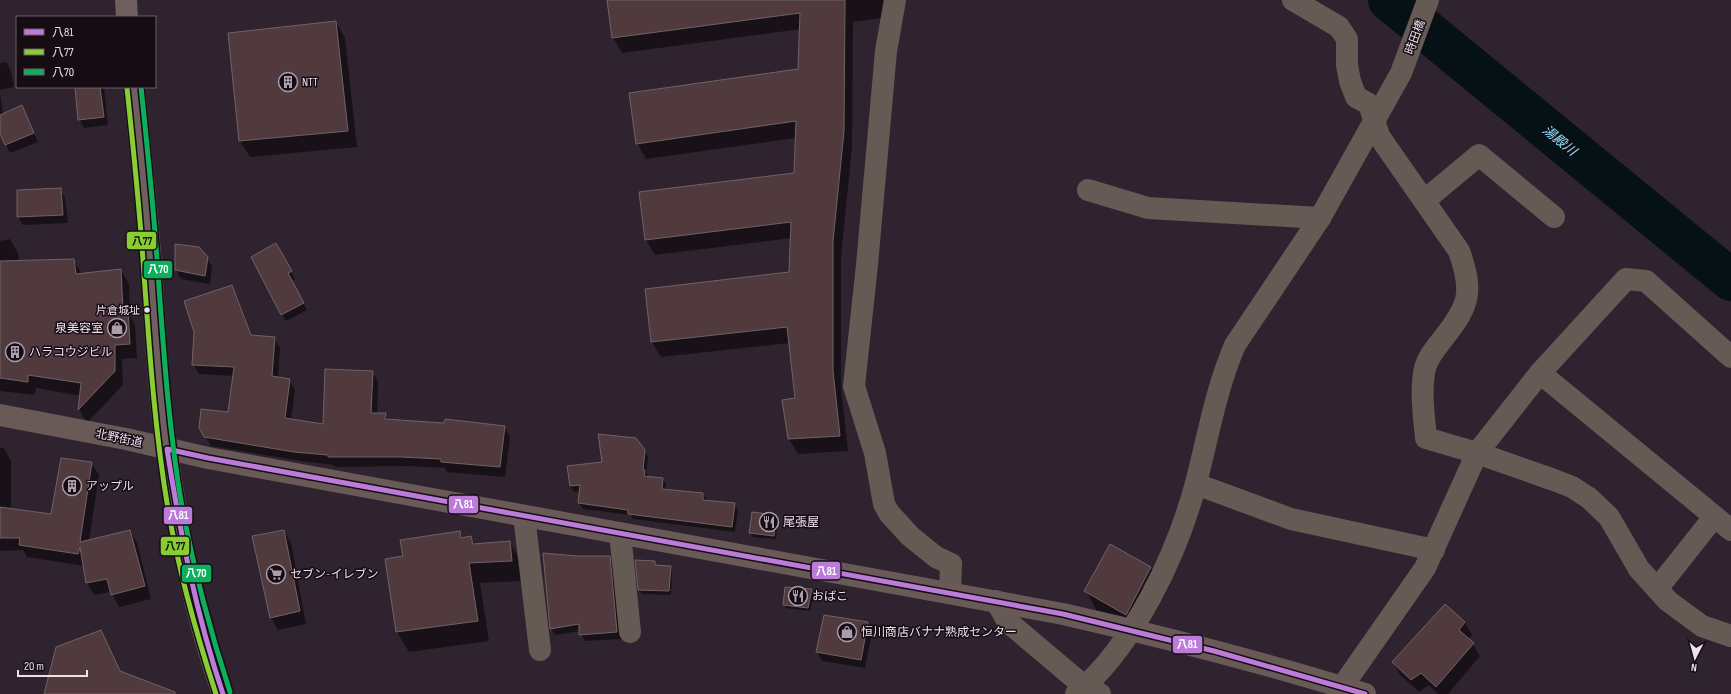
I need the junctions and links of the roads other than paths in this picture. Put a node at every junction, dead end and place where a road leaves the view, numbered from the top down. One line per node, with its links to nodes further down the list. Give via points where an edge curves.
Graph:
1 (126, 0): 5 (highway)
2 (895, 0): 23 (street, via 886,51 854,386 875,453 884,504 896,523 910,536 936,557 951,564)
3 (1293, 0): 7 (street, via 1339,27 1346,39 1347,65 1356,97 1369,104)
4 (1428, 0): 7 (street, 時田橋, via 1402,70)
5 (128, 16)
6 (134, 88): 15 (highway)
7 (1374, 119): 9 (street, via 1379,136); 11 (street, 時田橋)
8 (1088, 190): 11 (street, via 1148,208)
9 (1425, 200): 10 (street, via 1479,155); 16 (street, via 1459,251 1468,283 1467,300 1460,317 1432,353 1425,368 1423,398 1426,438)
10 (1554, 217)
11 (1320, 218): 17 (street, 時田橋, via 1235,345 1225,367)
12 (1731, 357): 13 (street, via 1646,281 1626,279)
13 (1540, 374): 16 (street); 19 (street)
14 (0, 415): 15 (main road, 北野街道)
15 (166, 449): 18 (main road, 北野街道); 31 (highway, via 189,577 201,626)
16 (1478, 453): 21 (street); 22 (street, via 1572,487 1590,498 1608,518 1639,568)
17 (1196, 484): 21 (street, via 1291,519); 25 (street, 時田橋, via 1172,556)
18 (524, 516): 20 (main road, 北野街道); 28 (street)
19 (1723, 523): 22 (street)
20 (620, 533): 23 (main road, 北野街道); 26 (street)
21 (1434, 550): 29 (street, via 1425,568)
22 (1657, 589): 27 (street, via 1668,601 1702,626)
23 (950, 593): 24 (main road, 北野街道)
24 (996, 601): 25 (main road, 北野街道); 30 (street, via 1008,622)
25 (1131, 630): 29 (main road, 北野街道, via 1253,660); 30 (street, 時田橋)
26 (630, 632)
27 (1731, 636)
28 (540, 650)
29 (1342, 687): 32 (main road, 北野街道)
30 (1087, 692)
31 (223, 694)
32 (1365, 694)

